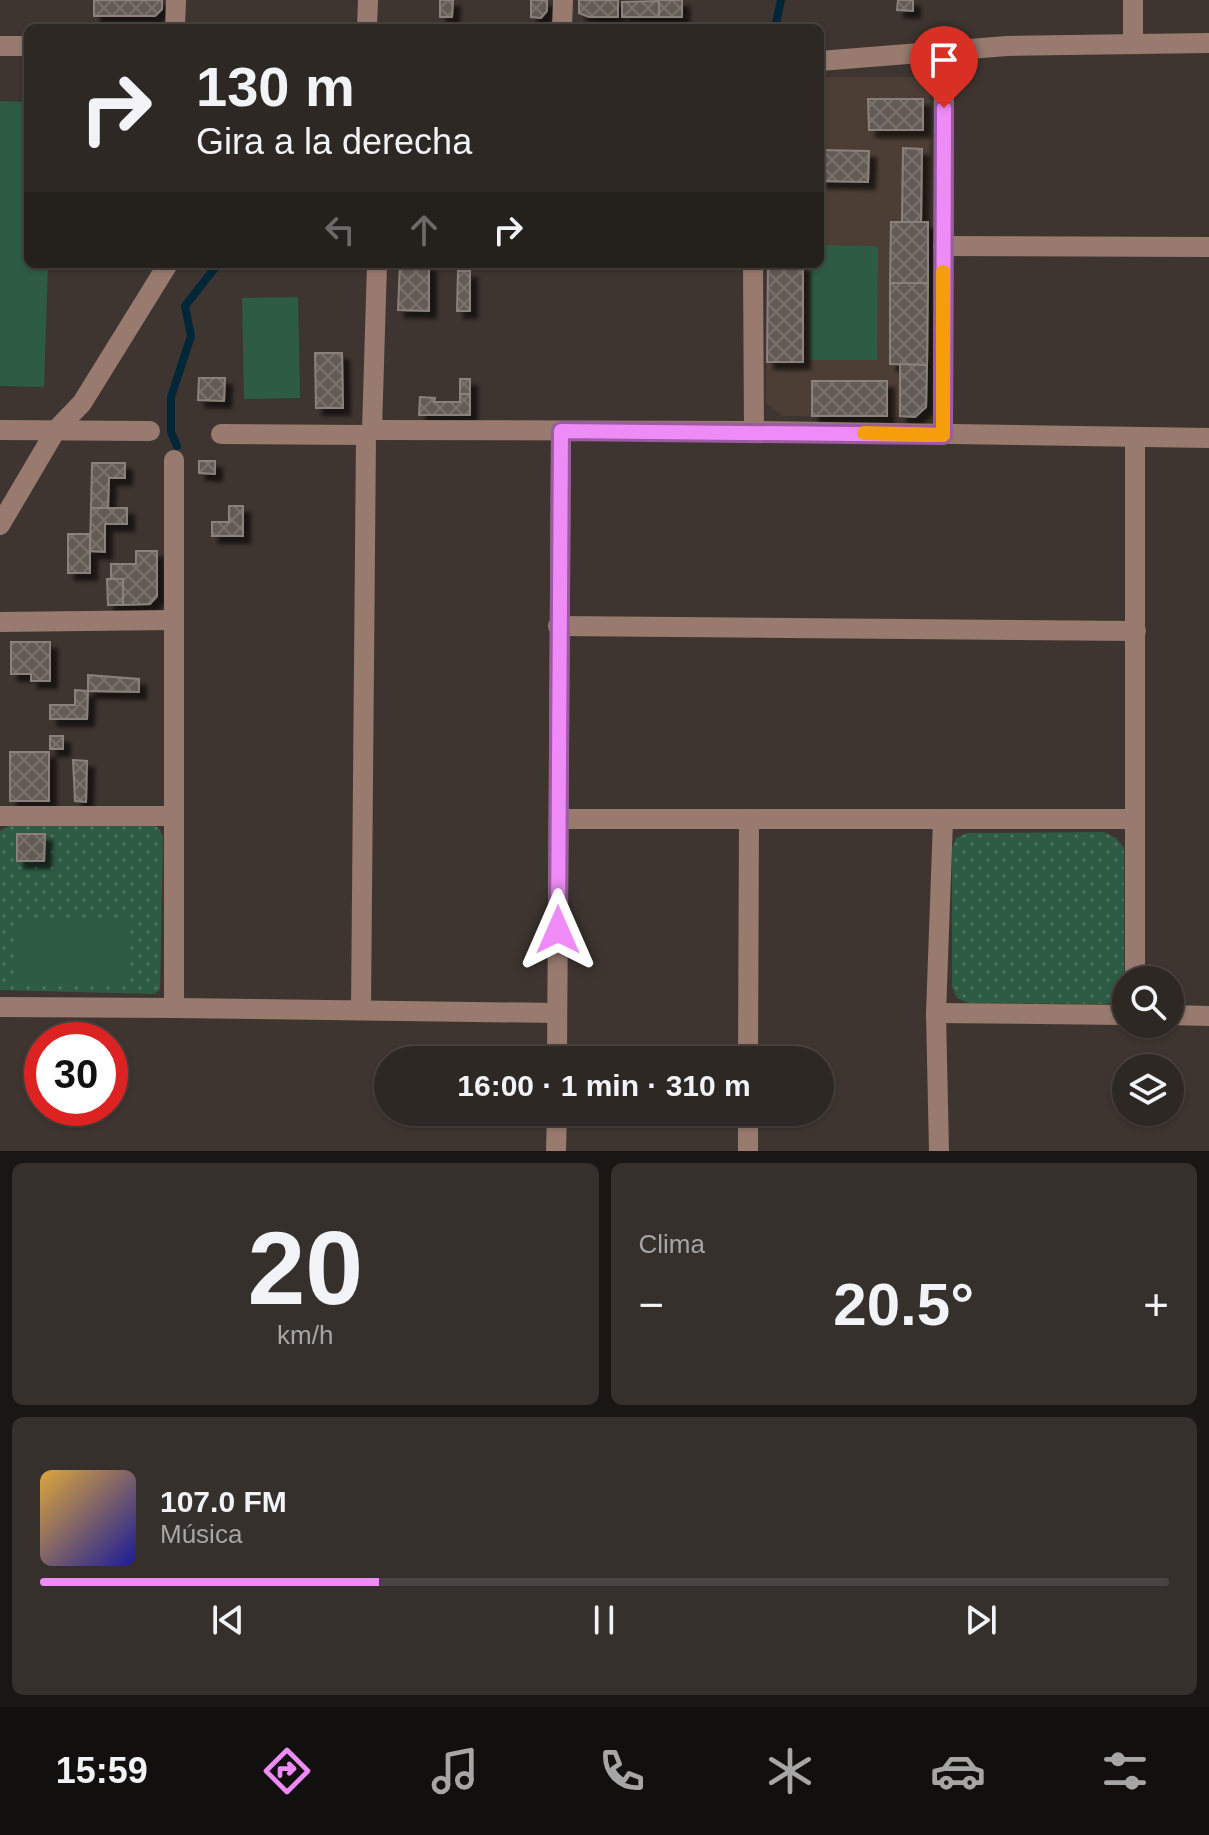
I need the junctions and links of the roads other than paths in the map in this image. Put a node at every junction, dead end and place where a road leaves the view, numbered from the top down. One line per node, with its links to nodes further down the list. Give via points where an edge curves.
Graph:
1 (176, 0): 5 (street)
2 (368, 0): 6 (street)
3 (563, 0): 7 (street)
4 (1133, 0): 8 (street)
5 (175, 24)
6 (367, 24)
7 (562, 24)
8 (1133, 42): 9 (street); 12 (street)
9 (1209, 43)
10 (0, 46): 11 (street)
11 (24, 46)
12 (944, 53): 13 (street); 14 (street)
13 (824, 61)
14 (943, 246): 15 (street); 26 (street)
15 (1209, 247)
16 (166, 268): 20 (street, via 82,403)
17 (377, 268): 24 (street)
18 (753, 268): 23 (street)
19 (0, 430): 20 (street)
20 (56, 430): 21 (street); 30 (street)
21 (150, 431)
22 (561, 431): 23 (street); 24 (street); 33 (street)
23 (754, 431): 26 (street)
24 (369, 433): 25 (street); 44 (street)
25 (221, 434)
26 (943, 435): 27 (street)
27 (1135, 438): 28 (street); 34 (street)
28 (1209, 438)
29 (174, 460): 31 (street)
30 (0, 525)
31 (172, 620): 32 (street); 36 (street)
32 (0, 622)
33 (558, 626): 34 (street); 37 (street)
34 (1136, 631): 38 (street)
35 (0, 816): 36 (street)
36 (174, 816): 43 (street)
37 (559, 819): 39 (street); 45 (street)
38 (1134, 819): 40 (street); 41 (street)
39 (749, 820): 40 (street); 51 (street)
40 (943, 820): 46 (street)
41 (1135, 966)
42 (0, 1007): 43 (street)
43 (174, 1008): 44 (street)
44 (361, 1010): 45 (street)
45 (557, 1013): 50 (street)
46 (936, 1013): 47 (street); 56 (street)
47 (1112, 1015)
48 (1184, 1015): 49 (street)
49 (1209, 1016)
50 (557, 1046)
51 (748, 1046)
52 (557, 1126): 54 (street)
53 (748, 1126): 55 (street)
54 (556, 1151)
55 (748, 1151)
56 (939, 1151)

